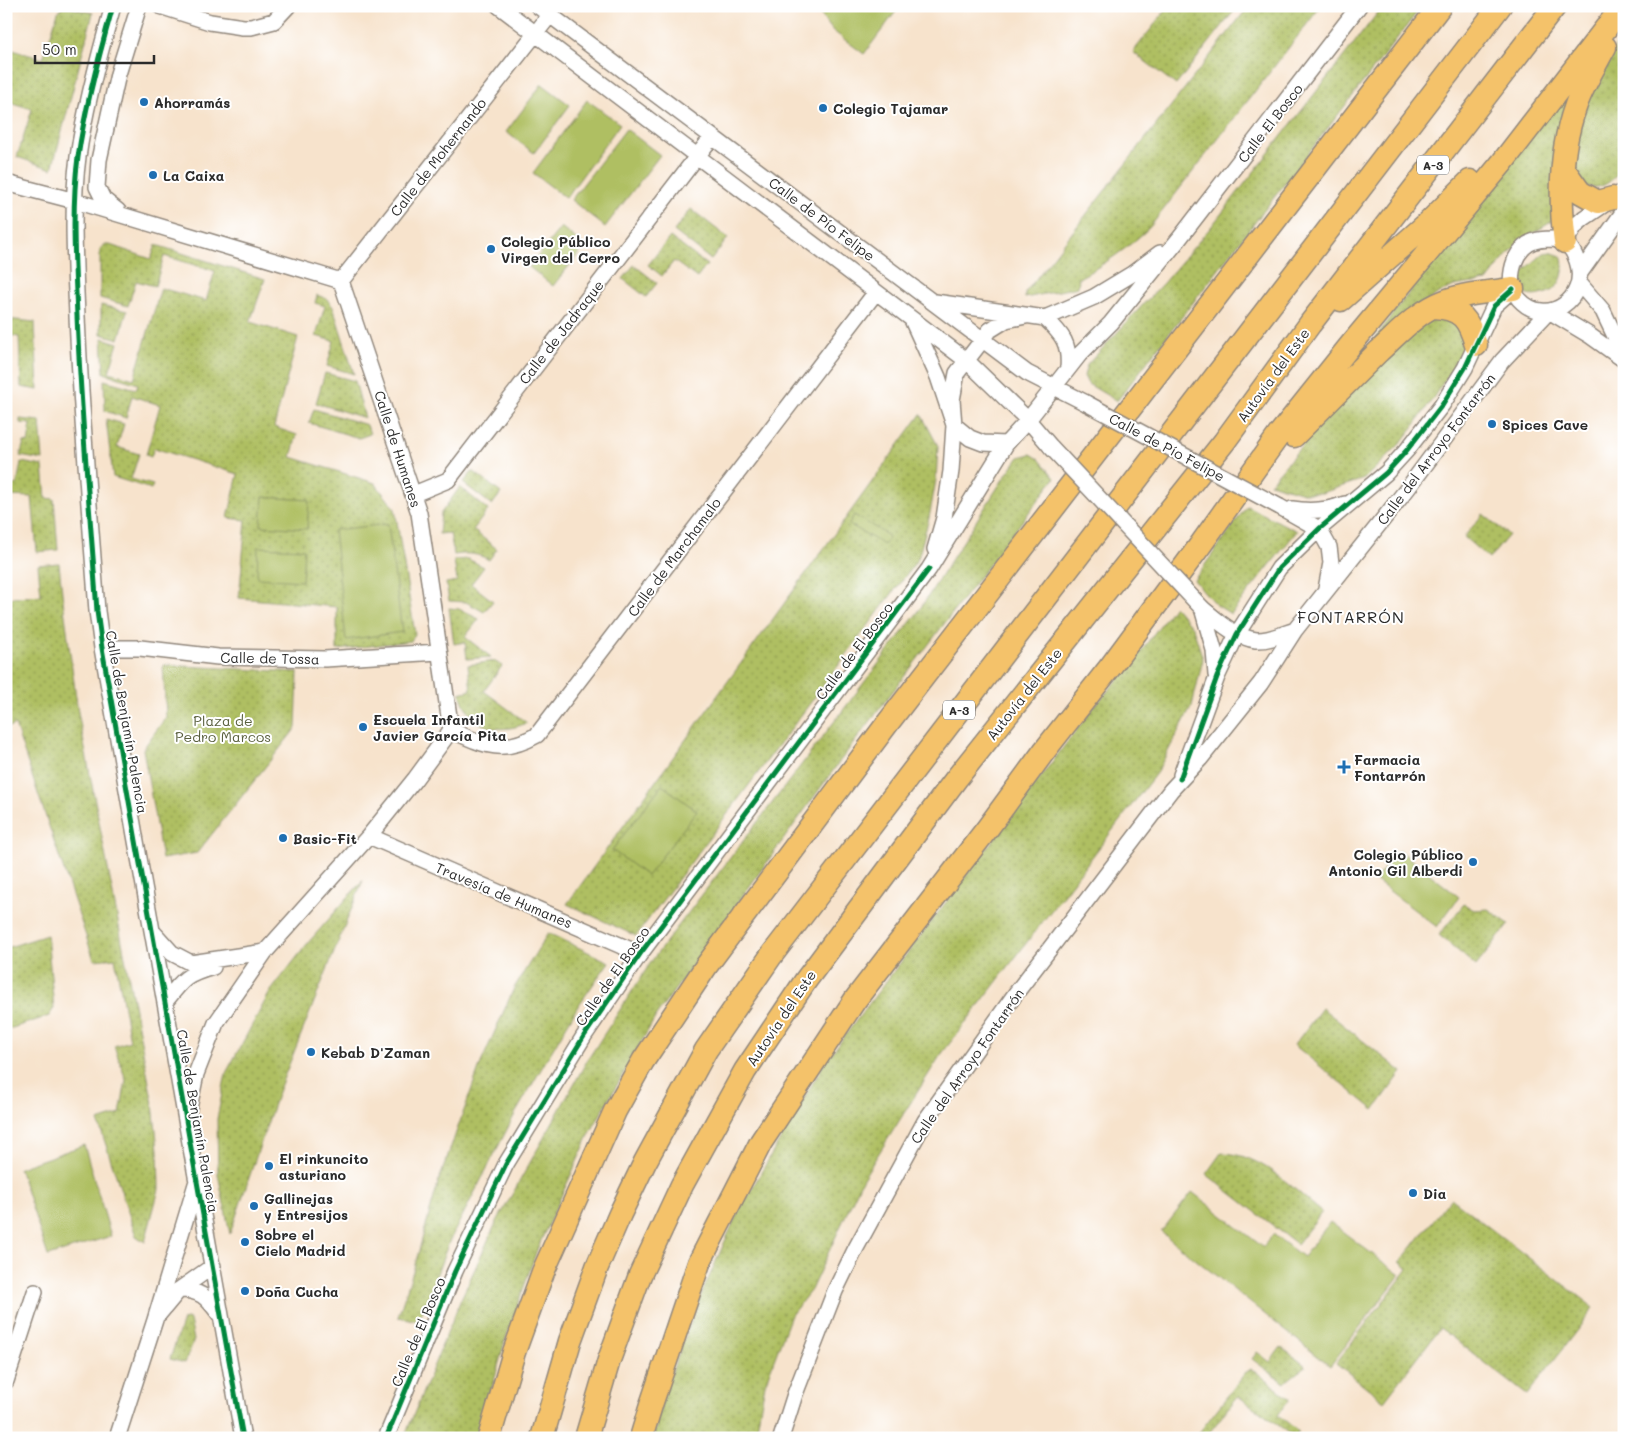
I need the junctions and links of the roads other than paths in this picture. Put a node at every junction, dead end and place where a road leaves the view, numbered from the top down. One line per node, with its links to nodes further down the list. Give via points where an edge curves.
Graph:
1 (113, 6): 20 (street, Calle de Benjamín Palencia, via 86,116 78,158)
2 (139, 6): 18 (street, via 109,109)
3 (160, 6): 4 (street, via 210,22 251,27 274,21)
4 (288, 6)
5 (499, 6): 12 (street, Calle de Pío Felipe)
6 (1359, 6): 22 (street, Calle El Bosco)
7 (1440, 6): 76 (highway, via 887,724 707,965 643,1061 616,1111 543,1272 514,1352)
8 (1500, 6): 77 (highway, A-3, via 777,948 706,1050 646,1162 597,1267 570,1341)
9 (1555, 6): 34 (highway, Autovía del Este / A-3)
10 (1623, 7): 13 (highway); 16 (highway, via 1576,105 1566,139)
11 (544, 11): 12 (street, Calle de Pío Felipe); 14 (street, Calle de Pío Felipe)
12 (535, 33): 15 (street, Calle de Pío Felipe); 25 (street, Calle de Mohernando)
13 (1561, 86): 34 (highway, via 1430,221); 49 (highway, via 1502,164 1281,432)
14 (712, 137): 15 (street); 28 (street, Calle de Pío Felipe)
15 (697, 156): 27 (street, Calle de Pío Felipe); 45 (street, Calle de Jadraque, via 448,480)
16 (1563, 168): 19 (highway, via 1580,192 1598,202); 23 (highway, via 1561,211)
17 (6, 183): 20 (street)
18 (97, 187): 20 (street, via 90,196); 21 (street, via 104,199)
19 (1620, 200): 23 (street, via 1580,222); 24 (street)
20 (75, 201): 21 (street); 55 (street, Calle de Benjamín Palencia, via 80,379)
21 (123, 216): 25 (street)
22 (1179, 239): 32 (street, Calle El Bosco, via 1094,297); 40 (street, Calle El Bosco, via 1111,323)
23 (1565, 242): 24 (street, via 1573,249); 26 (street, via 1554,239 1527,244 1513,264)
24 (1580, 278): 30 (street, via 1570,300); 37 (street, via 1603,311)
25 (341, 281): 45 (street, Calle de Humanes)
26 (1513, 289): 29 (highway, via 1458,298); 30 (street, via 1528,305); 36 (street, Calle del Arroyo Fontarrón, via 1494,306)
27 (876, 292): 33 (street, Calle de Pío Felipe); 58 (street, Calle de Marchamalo, via 536,736 522,744 506,747 488,745)
28 (931, 301): 31 (street, Calle de Pío Felipe); 35 (street, Calle de Pío Felipe)
29 (1433, 307): 36 (highway, via 1455,310 1466,319); 49 (highway, via 1411,321 1281,450)
30 (1549, 311): 39 (street); 51 (street, Calle del Arroyo Fontarrón, via 1502,361 1408,488)
31 (1026, 316): 32 (street, Calle de Pío Felipe); 35 (street, Calle de Pío Felipe, via 1006,320 990,330)
32 (1045, 318): 40 (street, via 1064,341 1069,354)
33 (913, 322): 38 (street, Calle de Pío Felipe); 43 (street, Calle de Pío Felipe, via 938,377)
34 (1310, 324): 78 (highway, Autovía del Este / A-3, via 1218,449 956,779 806,980 745,1071 682,1184 640,1274 609,1360)
35 (983, 340): 38 (street, Calle de Pío Felipe); 41 (street, Calle de Pío Felipe, via 1027,373)
36 (1476, 345): 46 (street, Calle del Arroyo Fontarrón, via 1442,405 1407,450)
37 (1624, 355)
38 (966, 360): 42 (street, Calle de Pío Felipe); 43 (street, Calle de Pío Felipe, via 957,373 952,400)
39 (1624, 360)
40 (1068, 369): 41 (street)
41 (1054, 388): 42 (street); 47 (street, Calle de Pío Felipe, bridge)
42 (1028, 420): 44 (street); 52 (street, Calle de Pío Felipe, bridge)
43 (954, 425): 44 (street, via 970,438 983,443); 50 (street, Calle de El Bosco, via 944,518)
44 (1006, 444): 50 (street, Calle de El Bosco)
45 (414, 494): 56 (street, Calle de Humanes)
46 (1354, 501): 47 (street, via 1310,512); 48 (street, Calle del Arroyo Fontarrón)
47 (1280, 507): 48 (street)
48 (1318, 529): 51 (street, Calle del Arroyo Fontarrón, via 1330,547 1331,564); 54 (street, Calle del Arroyo Fontarrón, via 1279,568)
49 (1199, 548): 79 (highway, via 855,1000 762,1142 699,1263)
50 (929, 569): 63 (street, Calle de El Bosco)
51 (1326, 591): 53 (street, Calle del Arroyo Fontarrón)
52 (1202, 608): 54 (street); 57 (street, Calle del Arroyo Fontarrón, via 1214,650)
53 (1295, 630): 54 (street, via 1257,640); 59 (street, Calle del Arroyo Fontarrón, via 1261,683)
54 (1237, 634): 57 (street, Calle del Arroyo Fontarrón)
55 (102, 648): 56 (street, Calle de Tossa, via 140,648 225,657 326,659); 61 (street, Calle de Benjamín Palencia)
56 (439, 652): 58 (street, Calle de Humanes)
57 (1216, 677): 59 (street, Calle del Arroyo Fontarrón)
58 (450, 730): 60 (street)
59 (1180, 779): 80 (street, Calle del Arroyo Fontarrón, via 1016,993 925,1122 835,1291 795,1394)
60 (369, 836): 62 (street); 63 (street, Travesía de Humanes)
61 (153, 932): 62 (street, via 172,953 191,962); 64 (street, Calle de Benjamín Palencia)
62 (265, 952): 64 (street, via 194,973 180,983); 65 (street, via 216,1023 196,1074)
63 (640, 954): 75 (street, Calle de El Bosco, via 584,1036 506,1164 455,1271)
64 (166, 1002): 65 (street, Calle de Benjamín Palencia)
65 (186, 1121): 66 (street, Calle de Benjamín Palencia)
66 (197, 1180): 67 (street, Calle de Benjamín Palencia); 71 (street)
67 (213, 1266): 68 (street); 70 (street, Calle de Benjamín Palencia)
68 (179, 1290): 70 (street, via 193,1290 206,1298); 71 (street)
69 (35, 1292): 72 (street)
70 (222, 1317): 74 (street, Calle de Benjamín Palencia)
71 (155, 1320): 73 (street)
72 (6, 1382)
73 (117, 1438)
74 (243, 1438)
75 (386, 1438)
76 (489, 1438)
77 (542, 1438)
78 (586, 1438)
79 (641, 1438)
80 (782, 1438)

